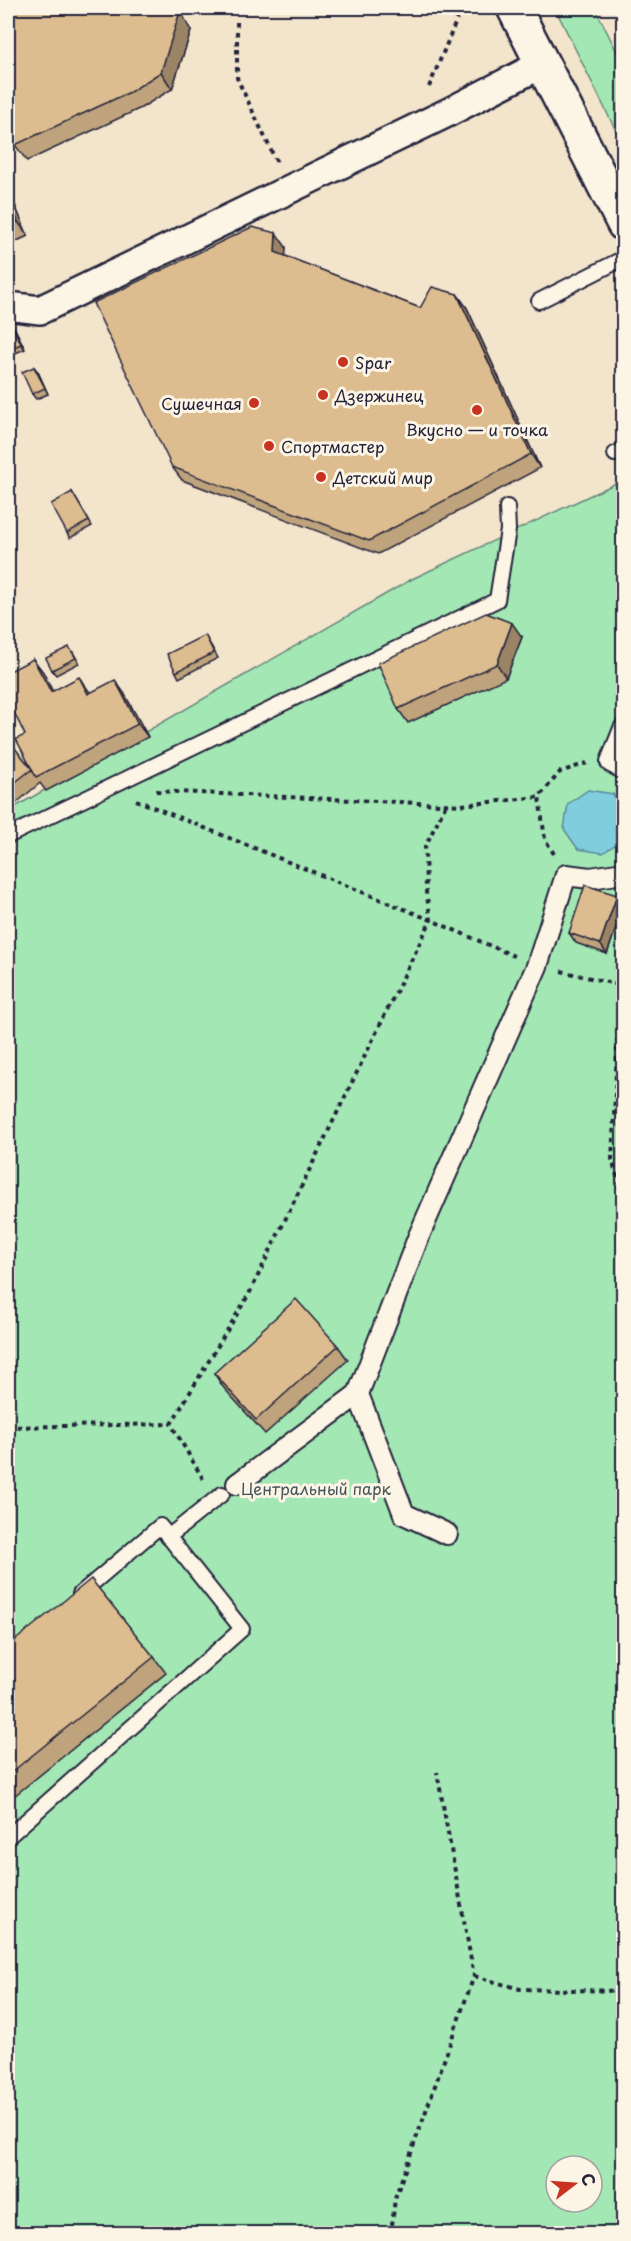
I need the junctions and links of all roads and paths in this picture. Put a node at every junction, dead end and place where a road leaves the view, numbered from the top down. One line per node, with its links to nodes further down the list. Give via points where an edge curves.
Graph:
1 (514, 8): 3 (main road)
2 (237, 22): 4 (path, via 237,78)
3 (542, 64): 5 (main road); 8 (street, via 40,310)
4 (280, 168)
5 (624, 224)
6 (624, 258): 7 (lane)
7 (539, 301)
8 (8, 306)
9 (507, 507): 12 (lane, via 508,530 496,600)
10 (624, 729): 11 (street)
11 (617, 766): 13 (path, via 595,760 560,772)
12 (107, 788): 14 (path); 15 (lane); 18 (path)
13 (539, 797): 14 (path); 17 (path, via 545,839)
14 (446, 804): 18 (path, via 425,847)
15 (8, 836)
16 (624, 873): 17 (street, via 590,878)
17 (566, 875): 19 (street)
18 (431, 920): 19 (path); 23 (path, via 249,1294)
19 (537, 966): 20 (path); 22 (street, via 418,1238)
20 (622, 985): 21 (path, via 612,1160)
21 (624, 1198)
22 (358, 1394): 25 (street); 26 (street, via 404,1514)
23 (171, 1424): 24 (path); 25 (path)
24 (8, 1427)
25 (225, 1493): 27 (lane)
26 (447, 1534)
27 (168, 1537): 28 (lane, via 160,1526); 30 (lane, via 242,1629)
28 (70, 1602)
29 (438, 1772): 31 (path)
30 (8, 1837)
31 (474, 1976): 32 (path, via 520,1989); 33 (path, via 395,2198)
32 (624, 1990)
33 (392, 2234)

